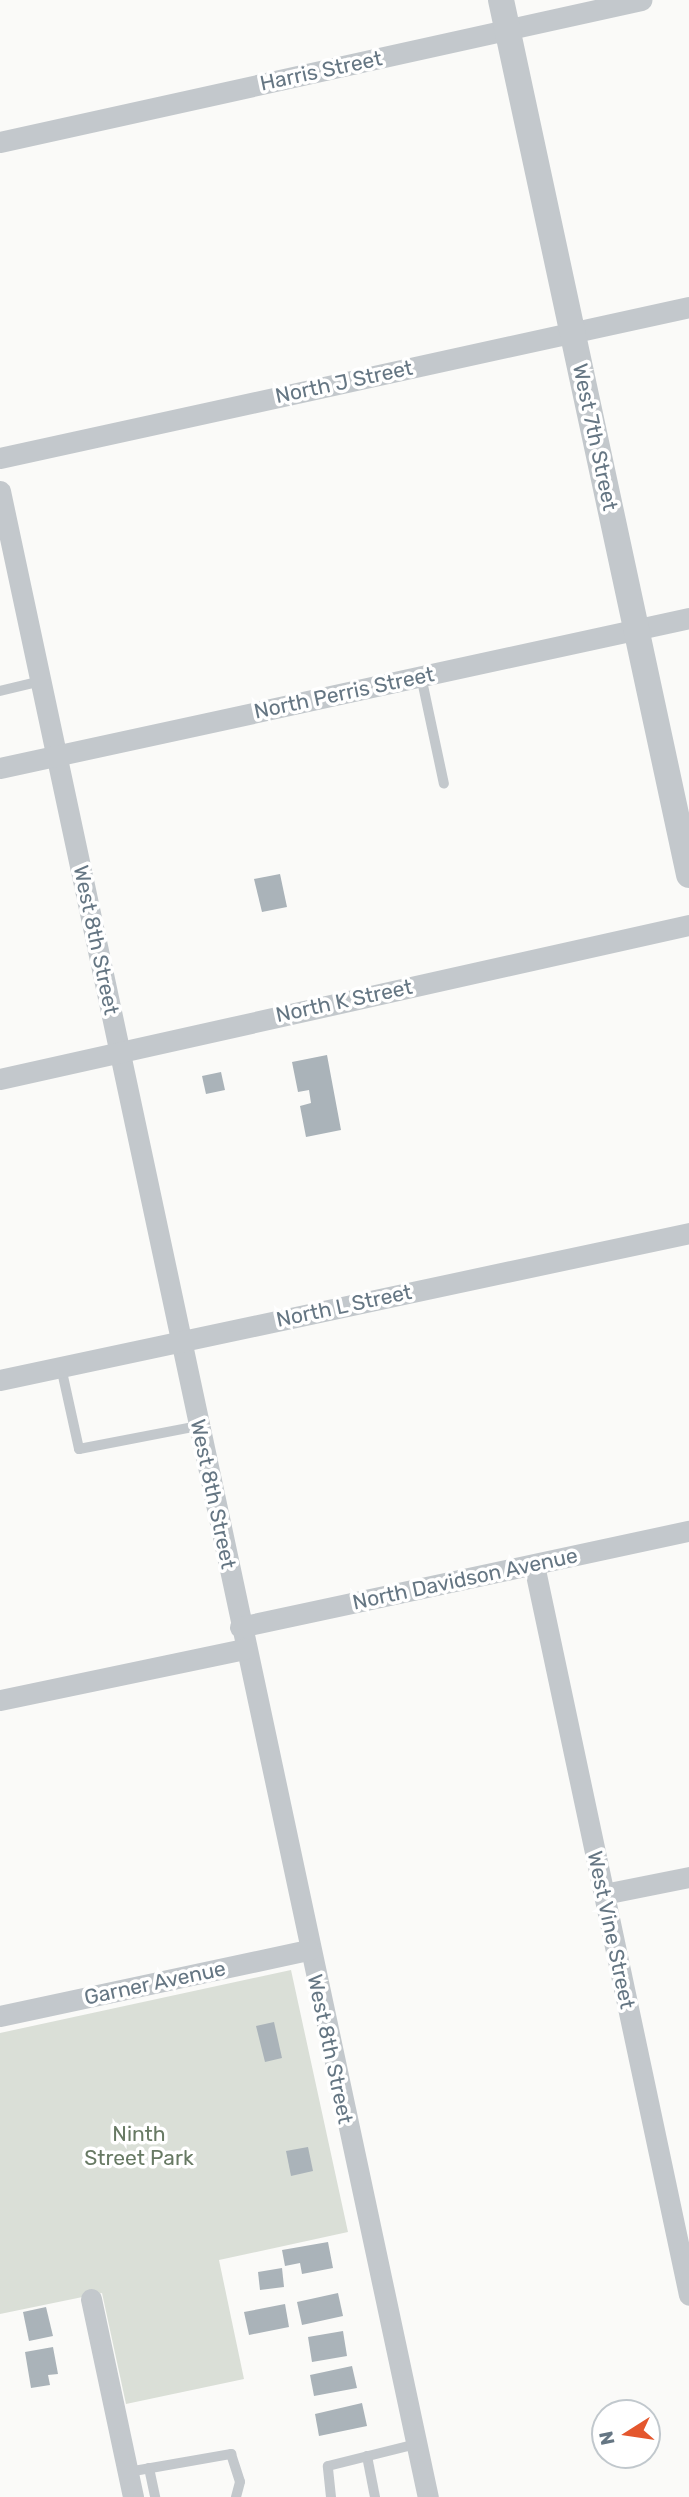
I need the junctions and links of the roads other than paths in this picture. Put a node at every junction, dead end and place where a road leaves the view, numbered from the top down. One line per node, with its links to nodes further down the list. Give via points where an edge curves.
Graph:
1 (501, 0): 3 (street, West 7th Street)
2 (642, 0): 3 (street, Harris Street)
3 (508, 30): 4 (street, Harris Street); 6 (street, West 7th Street)
4 (0, 142)
5 (689, 307): 6 (street, North J Street)
6 (573, 331): 7 (street, North J Street); 10 (street, West 7th Street)
7 (0, 458)
8 (0, 491): 12 (street, West 8th Street)
9 (689, 618): 10 (street, North Perris Street)
10 (636, 629): 11 (street, North Perris Street); 17 (street, West 7th Street)
11 (421, 676): 14 (street, North Perris Street); 16 (lane)
12 (41, 681): 13 (lane); 14 (street, West 8th Street)
13 (0, 691)
14 (57, 756): 15 (street, North Perris Street); 19 (street, West 8th Street)
15 (0, 768)
16 (444, 784)
17 (689, 875)
18 (689, 925): 19 (street, North K Street)
19 (120, 1051): 20 (street, North K Street); 22 (street, West 8th Street)
20 (0, 1079)
21 (689, 1233): 22 (street, North L Street)
22 (182, 1341): 23 (street, North L Street); 25 (street, West 8th Street)
23 (61, 1367): 24 (street, North L Street); 25 (lane, via 79,1449)
24 (0, 1380)
25 (199, 1426): 28 (street, West 8th Street)
26 (689, 1531): 27 (street, North Davidson Avenue)
27 (534, 1564): 28 (street, North Davidson Avenue); 32 (street, West Vine Street)
28 (240, 1627): 29 (street, West 8th Street)
29 (245, 1649): 30 (street); 33 (street, West 8th Street)
30 (0, 1700)
31 (689, 1877): 32 (street)
32 (604, 1894): 35 (street, West Vine Street)
33 (309, 1950): 34 (street, Garner Avenue); 37 (street, West 8th Street)
34 (0, 2016)
35 (689, 2295)
36 (91, 2299): 39 (street)
37 (416, 2444): 38 (lane); 45 (street, West 8th Street)
38 (367, 2456): 43 (lane, via 328,2466); 44 (lane)
39 (139, 2470): 40 (street); 41 (lane); 42 (lane, via 230,2454 240,2482)
40 (133, 2497)
41 (155, 2497)
42 (236, 2497)
43 (331, 2497)
44 (375, 2497)
45 (428, 2497)

